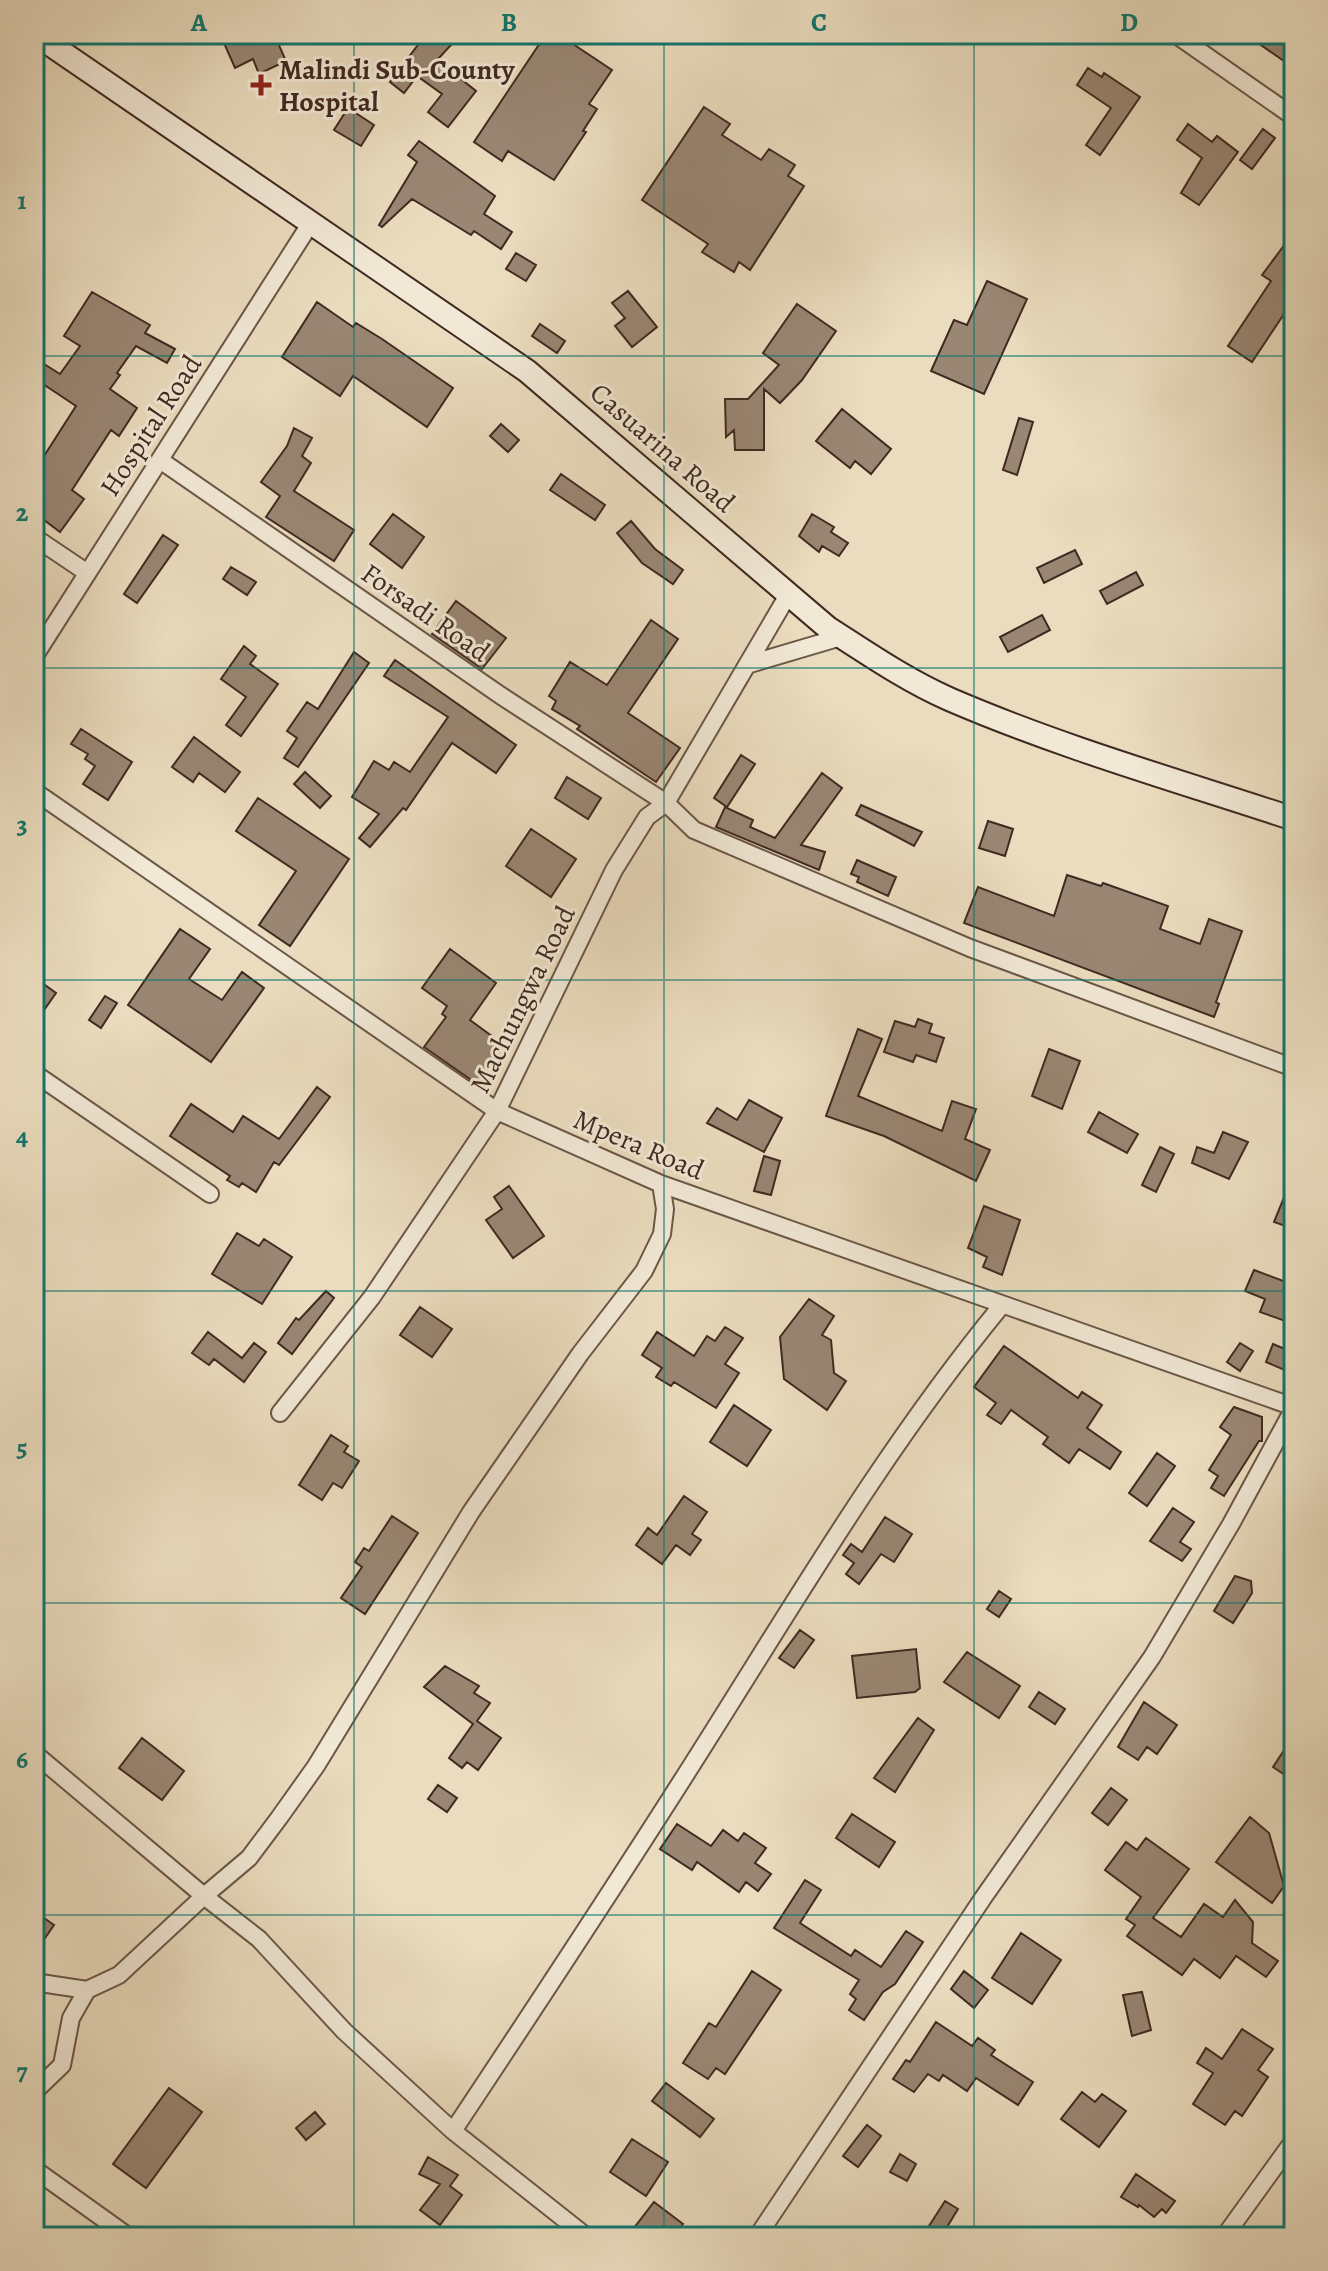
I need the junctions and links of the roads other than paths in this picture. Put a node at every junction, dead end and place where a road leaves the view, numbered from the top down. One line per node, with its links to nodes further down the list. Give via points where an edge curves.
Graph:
1 (35, 34): 4 (street, Casuarina Road)
2 (1175, 34): 3 (street)
3 (1294, 117)
4 (312, 221): 5 (street, Hospital Road); 8 (street, Casuarina Road, via 527,371)
5 (160, 460): 7 (street, Hospital Road); 13 (street, Forsadi Road)
6 (34, 537): 7 (street)
7 (86, 572): 10 (street, Hospital Road)
8 (788, 595): 9 (street, Casuarina Road); 11 (street, Machungwa Road)
9 (841, 637): 11 (street); 14 (street, Casuarina Road, via 959,703)
10 (34, 657)
11 (750, 664): 13 (street, Machungwa Road)
12 (34, 791): 17 (street, Mpera Road)
13 (666, 803): 15 (street, Forsadi Road, via 694,830 970,948); 17 (street, Machungwa Road, via 647,817 614,870)
14 (1294, 819)
15 (1294, 1068)
16 (34, 1073): 19 (street)
17 (497, 1111): 18 (street, Mpera Road); 22 (street, Machungwa Road, via 372,1297)
18 (661, 1184): 20 (street, Mpera Road); 24 (street, via 662,1234 644,1271 479,1500 287,1808 249,1858)
19 (210, 1194)
20 (1002, 1305): 21 (street, Mpera Road); 28 (street, via 887,1458)
21 (1294, 1407): 33 (street, via 1152,1657 983,1898)
22 (280, 1413)
23 (34, 1753): 24 (street)
24 (204, 1896): 26 (street, via 119,1975); 28 (street, via 259,1939 344,2031)
25 (34, 1982): 26 (street)
26 (87, 1990): 27 (street, via 71,2018 62,2065)
27 (34, 2092)
28 (453, 2131): 32 (street)
29 (1294, 2140): 34 (street)
30 (34, 2169): 31 (street)
31 (129, 2237)
32 (587, 2237)
33 (757, 2237)
34 (1224, 2237)

